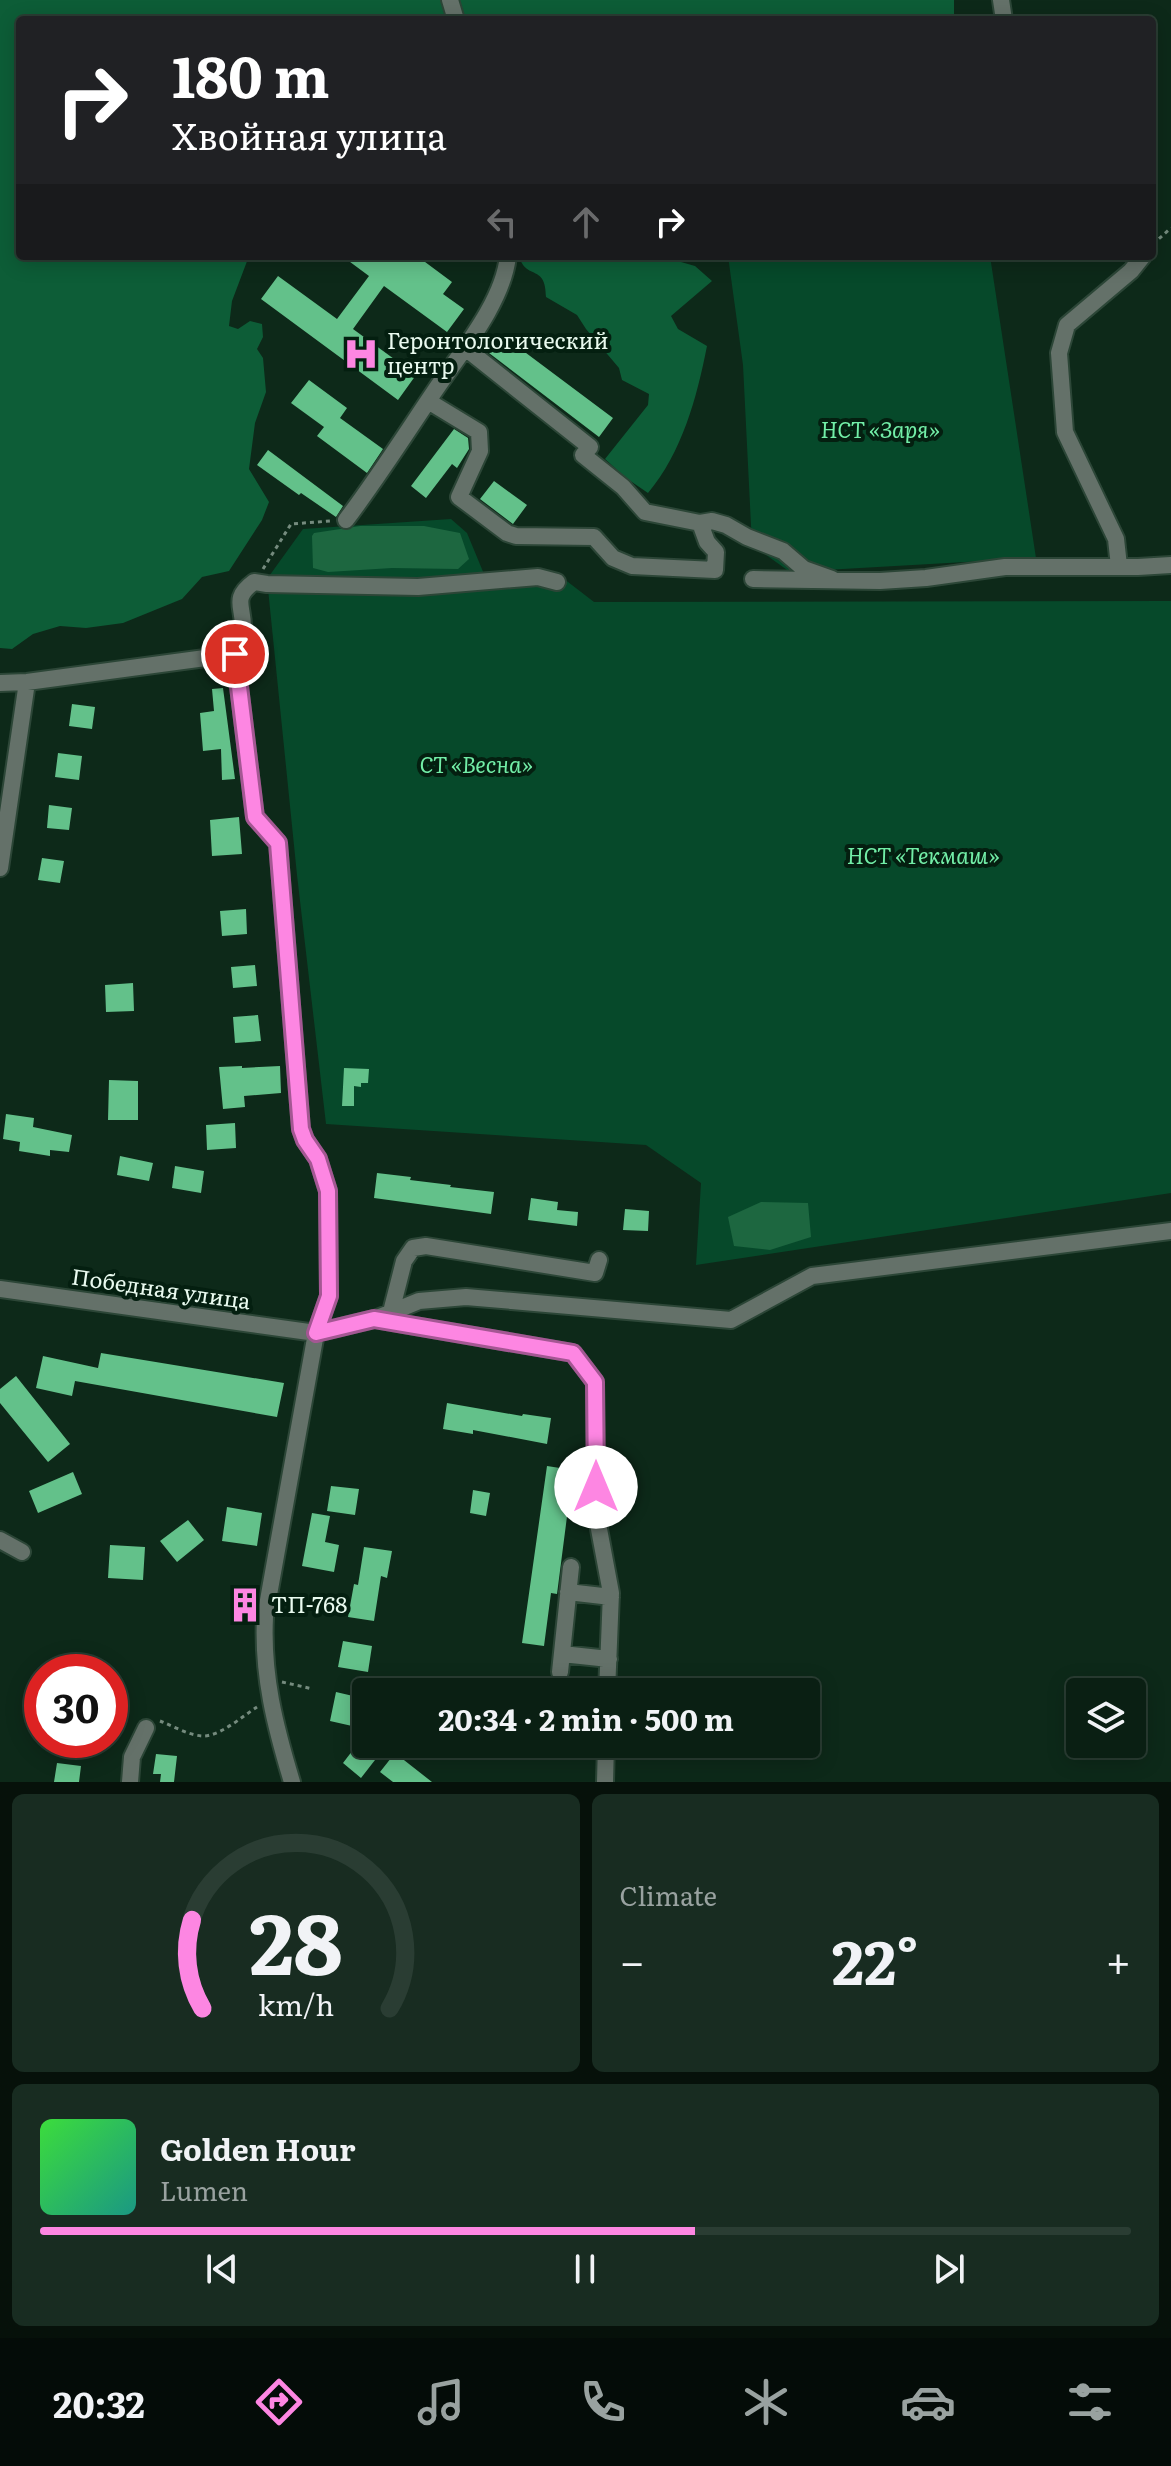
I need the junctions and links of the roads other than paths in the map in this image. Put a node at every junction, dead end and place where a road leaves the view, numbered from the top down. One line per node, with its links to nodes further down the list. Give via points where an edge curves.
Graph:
1 (508, 260): 3 (street, via 491,306)
2 (1140, 260): 8 (street, via 1067,325 1059,353 1065,432 1116,539)
3 (464, 347): 4 (street); 6 (street, via 590,447 583,455 645,512)
4 (428, 401): 5 (street); 6 (street, via 479,432 480,451 459,497 507,533 594,537 613,558 632,566 715,570 716,552)
5 (346, 520)
6 (700, 523): 10 (street, via 726,525)
7 (1171, 565): 8 (street)
8 (1119, 566): 10 (street, via 1005,567 880,581)
9 (753, 579): 10 (street)
10 (832, 579)
11 (557, 582): 12 (street, via 538,577 418,587 254,582 239,599 243,631)
12 (235, 654): 13 (street); 21 (street, via 255,817 278,843 301,1129 328,1191 329,1296)
13 (27, 682): 14 (street); 15 (street)
14 (0, 683)
15 (0, 868)
16 (1171, 1231): 19 (street, via 812,1276 731,1320 466,1297 419,1301)
17 (599, 1260): 19 (street, via 595,1273 413,1248 404,1261)
18 (0, 1289): 21 (street, Победная улица)
19 (391, 1312): 20 (street)
20 (374, 1319): 21 (street); 26 (street, via 573,1353 595,1382 596,1513)
21 (316, 1333): 34 (street, via 265,1617 267,1678)
22 (0, 1540): 23 (street)
23 (22, 1552)
24 (571, 1567): 25 (street)
25 (568, 1592): 26 (street); 27 (street)
26 (611, 1597): 28 (street)
27 (562, 1654): 28 (street); 29 (street)
28 (609, 1659): 30 (street)
29 (560, 1672)
30 (608, 1678)
31 (146, 1728): 33 (street, via 132,1757)
32 (606, 1758): 35 (street)
33 (130, 1782)
34 (292, 1782)
35 (605, 1782)

